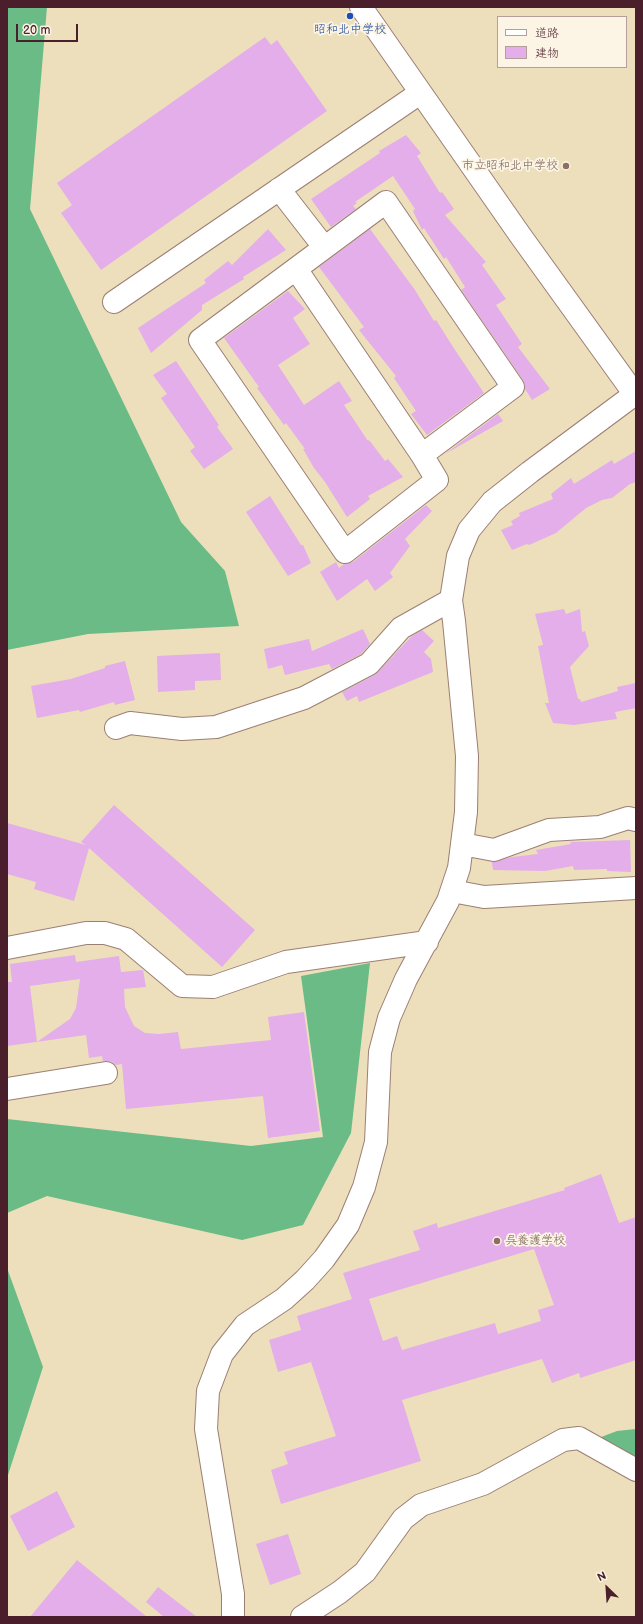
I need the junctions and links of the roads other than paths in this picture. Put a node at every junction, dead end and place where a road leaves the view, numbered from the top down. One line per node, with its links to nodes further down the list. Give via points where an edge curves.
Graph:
1 (361, 7): 2 (street)
2 (420, 93): 3 (street); 7 (street, via 520,235)
3 (279, 189): 4 (street); 6 (street)
4 (324, 247): 5 (street); 9 (street, via 386,202 513,387)
5 (296, 268): 9 (street); 9 (street, via 200,340 345,552 437,480)
6 (114, 302)
7 (626, 368): 8 (street)
8 (635, 395): 10 (street, via 492,502 469,530 458,556)
9 (422, 455)
10 (451, 600): 11 (street, via 401,628 370,664 304,698 216,727 182,729 130,723); 13 (street, via 467,756 466,812)
11 (116, 728)
12 (636, 820): 13 (street, via 628,818 600,827 549,830 494,850)
13 (462, 844): 15 (street, via 459,868)
14 (636, 888): 15 (street, via 484,897)
15 (452, 891): 16 (street)
16 (427, 942): 17 (street, via 286,962 213,987 182,986 126,939 104,933 86,933); 21 (street, via 406,979 389,1018 380,1052 376,1142 364,1187 348,1225 305,1280 284,1299 245,1325 222,1354 208,1391 206,1429 233,1594)
17 (7, 948)
18 (106, 1074): 19 (street)
19 (7, 1089)
20 (636, 1470): 22 (street, via 579,1438 563,1440 483,1484 421,1506 403,1519 365,1572)
21 (232, 1617)
22 (302, 1617)

